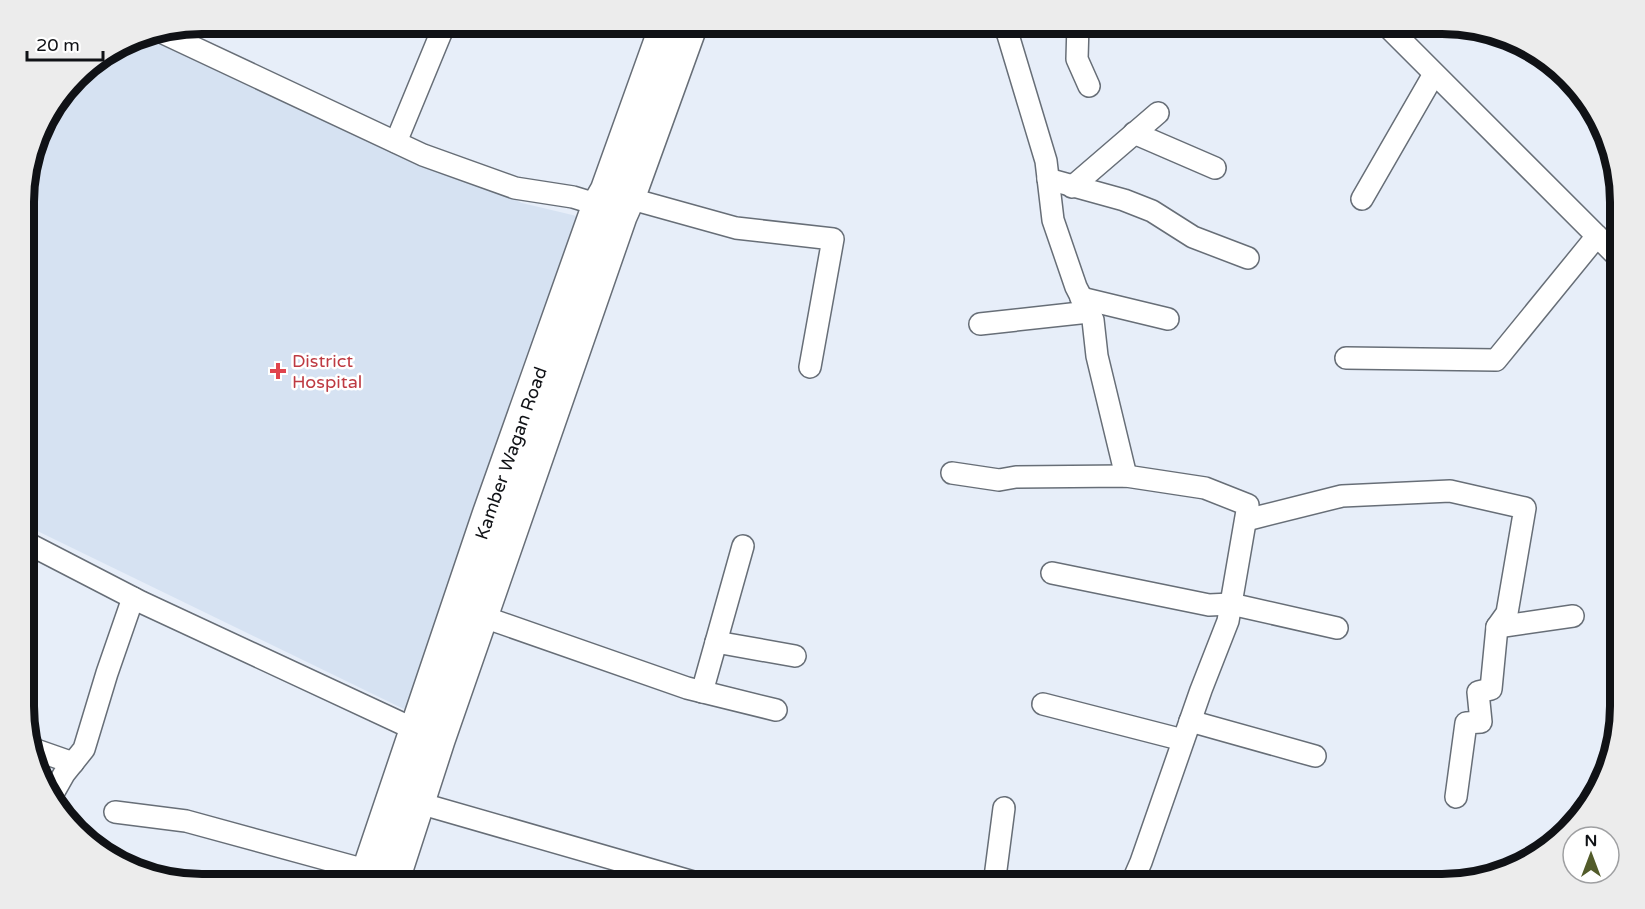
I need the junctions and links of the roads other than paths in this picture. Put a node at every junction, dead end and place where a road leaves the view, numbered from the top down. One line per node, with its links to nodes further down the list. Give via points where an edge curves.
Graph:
1 (441, 34): 12 (street)
2 (663, 34): 17 (main road, Kamber Wagan Road, via 606,191)
3 (687, 34): 17 (main road, Kamber Wagan Road)
4 (1008, 34): 14 (street)
5 (1078, 34): 9 (street, via 1077,59)
6 (1395, 34): 8 (street)
7 (173, 38): 12 (street)
8 (1434, 74): 16 (street); 18 (street)
9 (1089, 86)
10 (1158, 113): 11 (street)
11 (1134, 133): 13 (street); 15 (street)
12 (396, 142): 17 (street, via 515,188)
13 (1215, 168)
14 (1048, 179): 15 (street); 21 (street, via 1053,220)
15 (1072, 187): 20 (street, via 1124,200 1193,237)
16 (1362, 199)
17 (614, 202): 25 (street, via 736,228 833,238); 34 (main road, Kamber Wagan Road, via 620,216); 43 (main road, Kamber Wagan Road, via 489,515)
18 (1597, 236): 19 (street); 24 (street, via 1496,360)
19 (1610, 249)
20 (1248, 258)
21 (1085, 305): 22 (street); 23 (street); 27 (street, via 1093,320 1097,356)
22 (1168, 319)
23 (980, 324)
24 (1346, 358)
25 (810, 367)
26 (952, 473): 27 (street, via 999,480)
27 (1126, 476): 28 (street, via 1205,488 1248,505)
28 (1246, 520): 33 (street); 36 (street, via 1342,496 1450,491 1525,508 1507,613)
29 (34, 546): 32 (street)
30 (743, 546): 38 (street)
31 (1052, 573): 33 (street, via 1209,605)
32 (134, 598): 43 (street); 47 (street, via 84,749)
33 (1231, 604): 37 (street); 44 (street)
34 (481, 616): 40 (street); 50 (main road, Kamber Wagan Road)
35 (1573, 616): 36 (street)
36 (1497, 627): 49 (street, via 1491,690 1478,692 1481,722 1466,723)
37 (1337, 628)
38 (716, 642): 39 (street); 40 (street)
39 (795, 656)
40 (702, 692): 42 (street)
41 (1043, 704): 44 (street)
42 (776, 710)
43 (416, 730): 54 (main road, Kamber Wagan Road)
44 (1187, 730): 46 (street); 58 (street)
45 (40, 751): 47 (street)
46 (1315, 756)
47 (73, 763): 48 (street)
48 (56, 788)
49 (1456, 797)
50 (419, 802): 55 (main road, Kamber Wagan Road); 56 (street)
51 (1004, 808): 57 (street)
52 (115, 812): 53 (street, via 186,821)
53 (356, 874)
54 (377, 874)
55 (378, 874)
56 (666, 874)
57 (995, 874)
58 (1135, 874)

